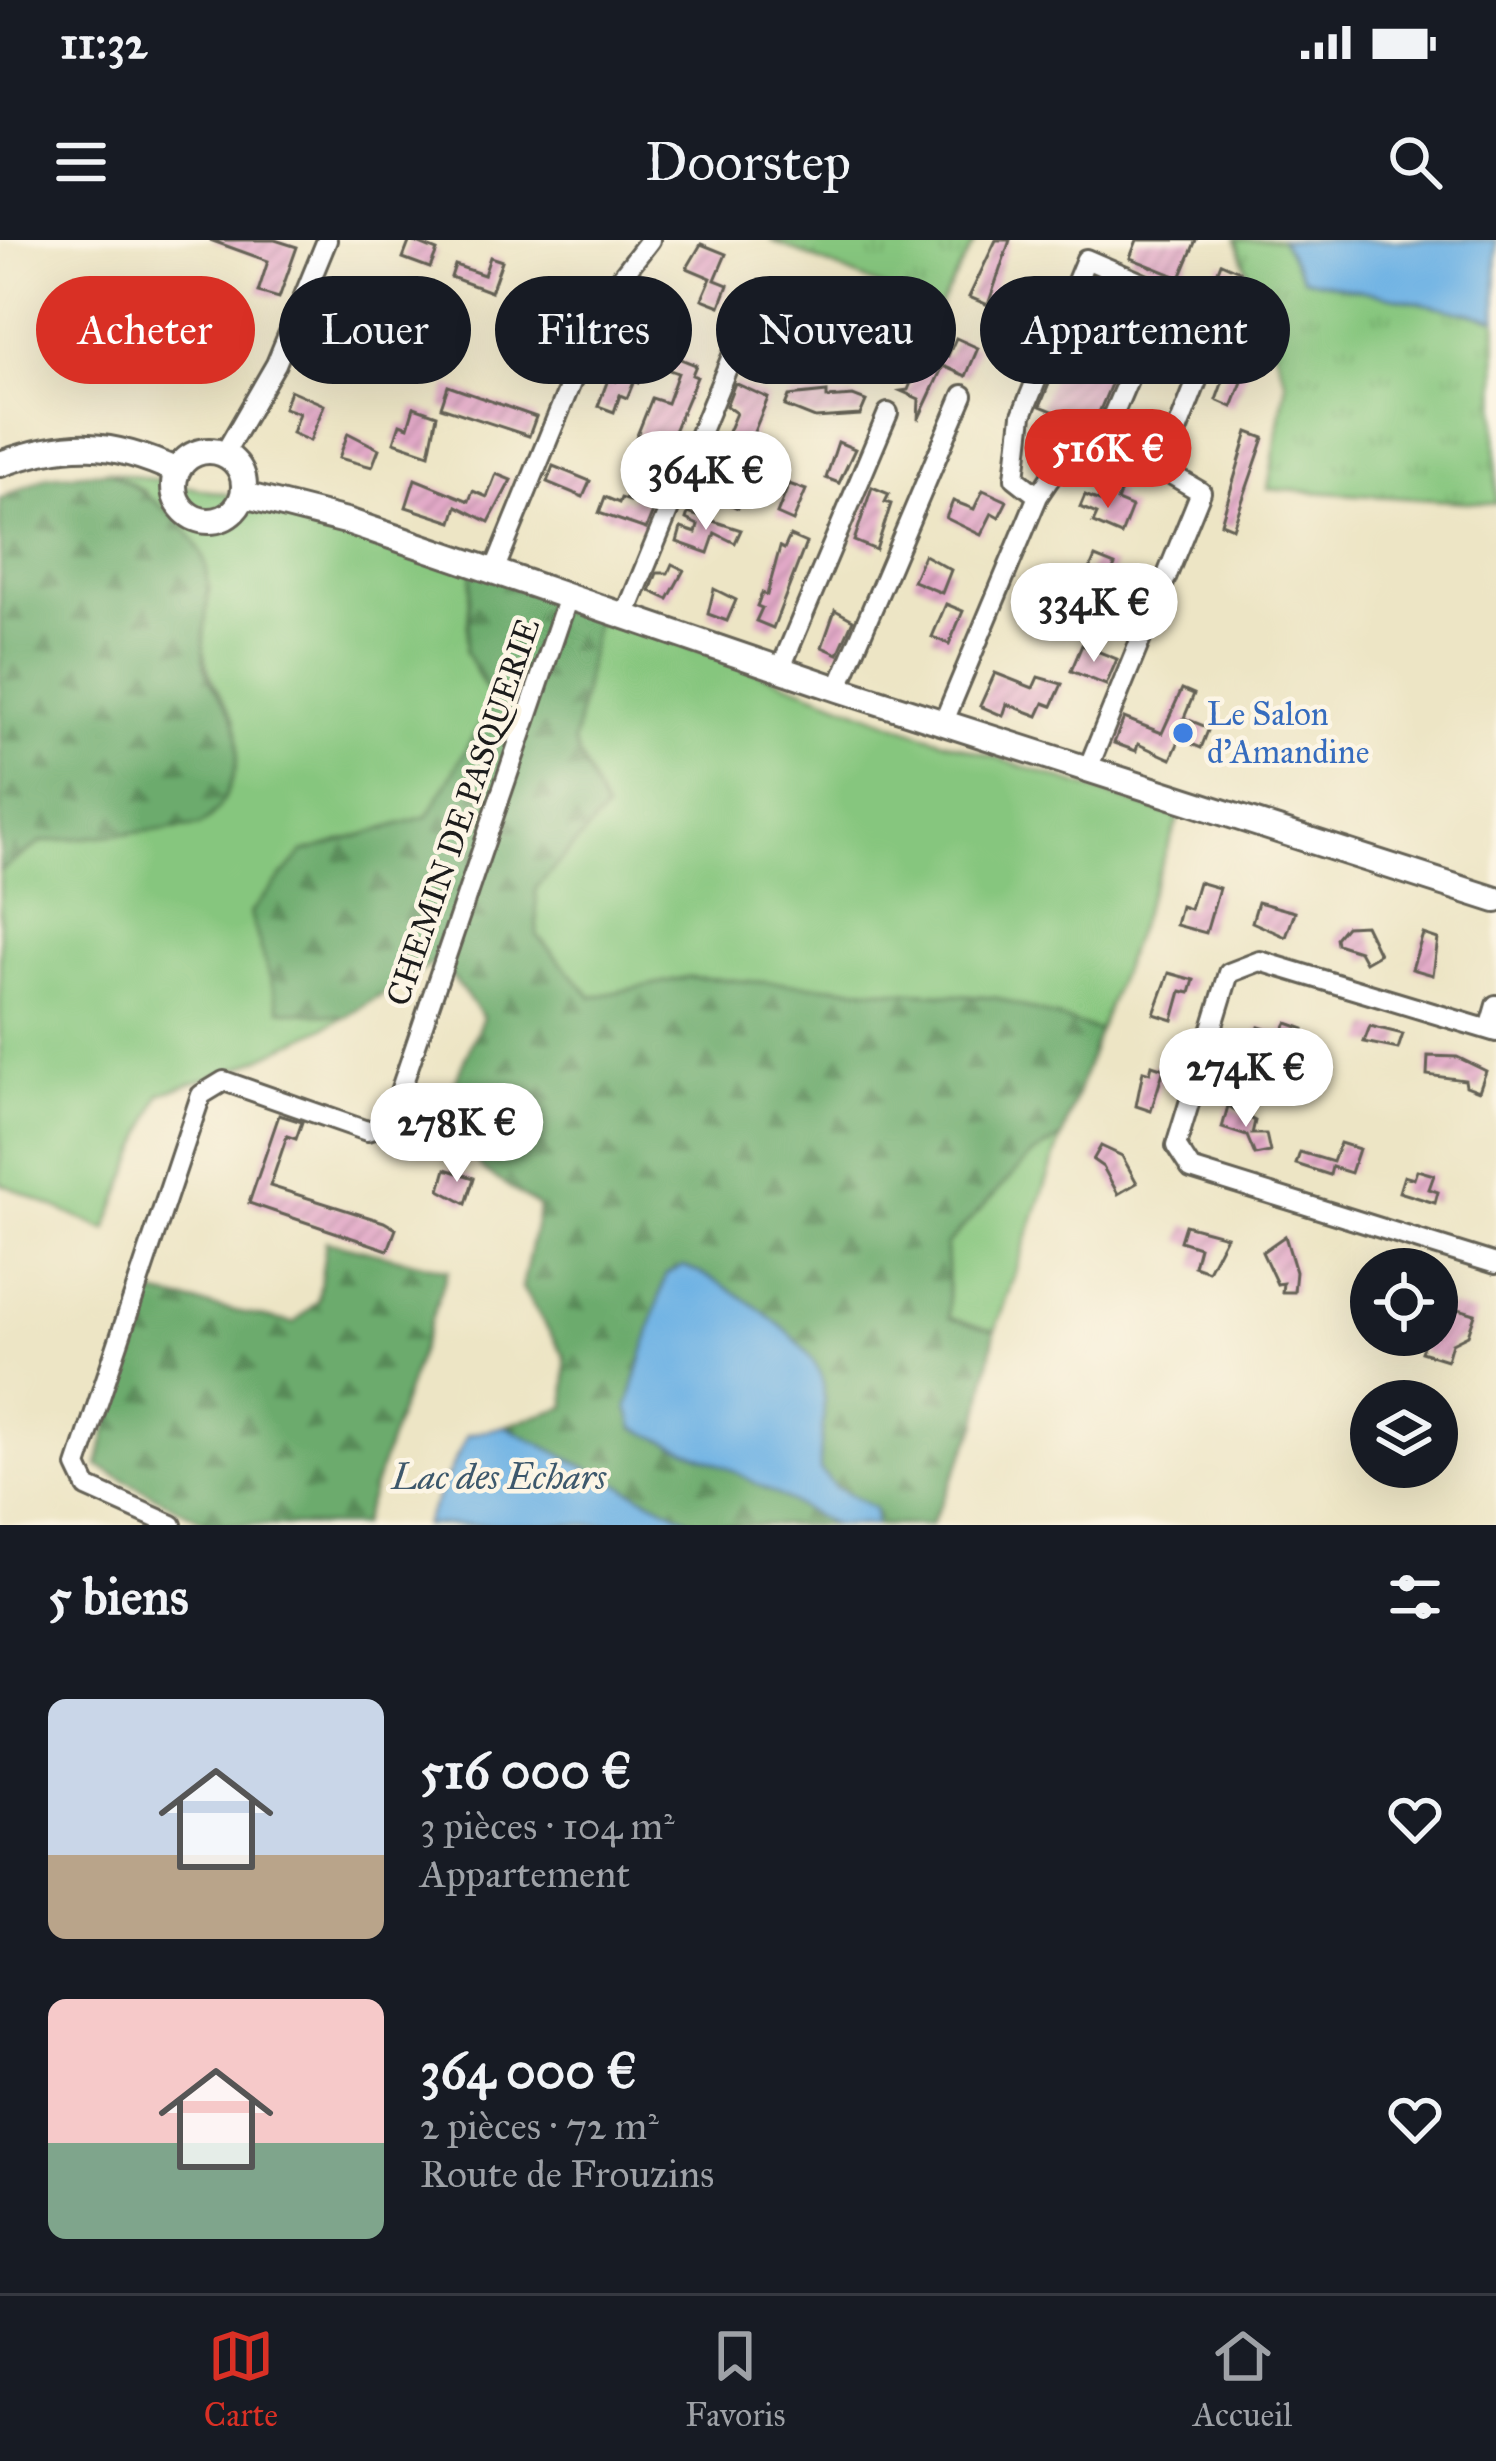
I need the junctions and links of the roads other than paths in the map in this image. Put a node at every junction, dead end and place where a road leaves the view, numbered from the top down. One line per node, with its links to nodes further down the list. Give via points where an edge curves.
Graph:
1 (327, 240): 7 (street, via 276,364)
2 (650, 240): 12 (street, via 606,297)
3 (720, 384): 14 (street)
4 (1196, 384): 18 (street, via 1162,469 1201,492)
5 (963, 395): 16 (street)
6 (889, 413): 15 (street)
7 (224, 454): 9 (main road, via 192,455); 10 (main road, via 241,471)
8 (0, 464): 9 (main road, via 92,445)
9 (177, 471): 10 (main road, via 179,506 197,520 231,514)
10 (244, 495): 12 (main road)
11 (1038, 496): 11 (street, via 1077,438 1103,438 1165,293 1086,259 1022,415 1015,478); 17 (street)
12 (494, 571): 13 (main road)
13 (568, 596): 14 (main road); 23 (street, CHEMIN DE PASQUERIE, via 389,1124 368,1131 224,1081 201,1095 76,1466 87,1487)
14 (625, 616): 15 (main road)
15 (780, 670): 16 (main road)
16 (838, 689): 17 (main road)
17 (944, 721): 18 (main road)
18 (1089, 766): 19 (main road)
19 (1496, 900)
20 (1496, 1005): 21 (street)
21 (1492, 1030): 22 (street, via 1260,961 1229,973 1176,1146 1191,1169)
22 (1496, 1264)
23 (172, 1525)

